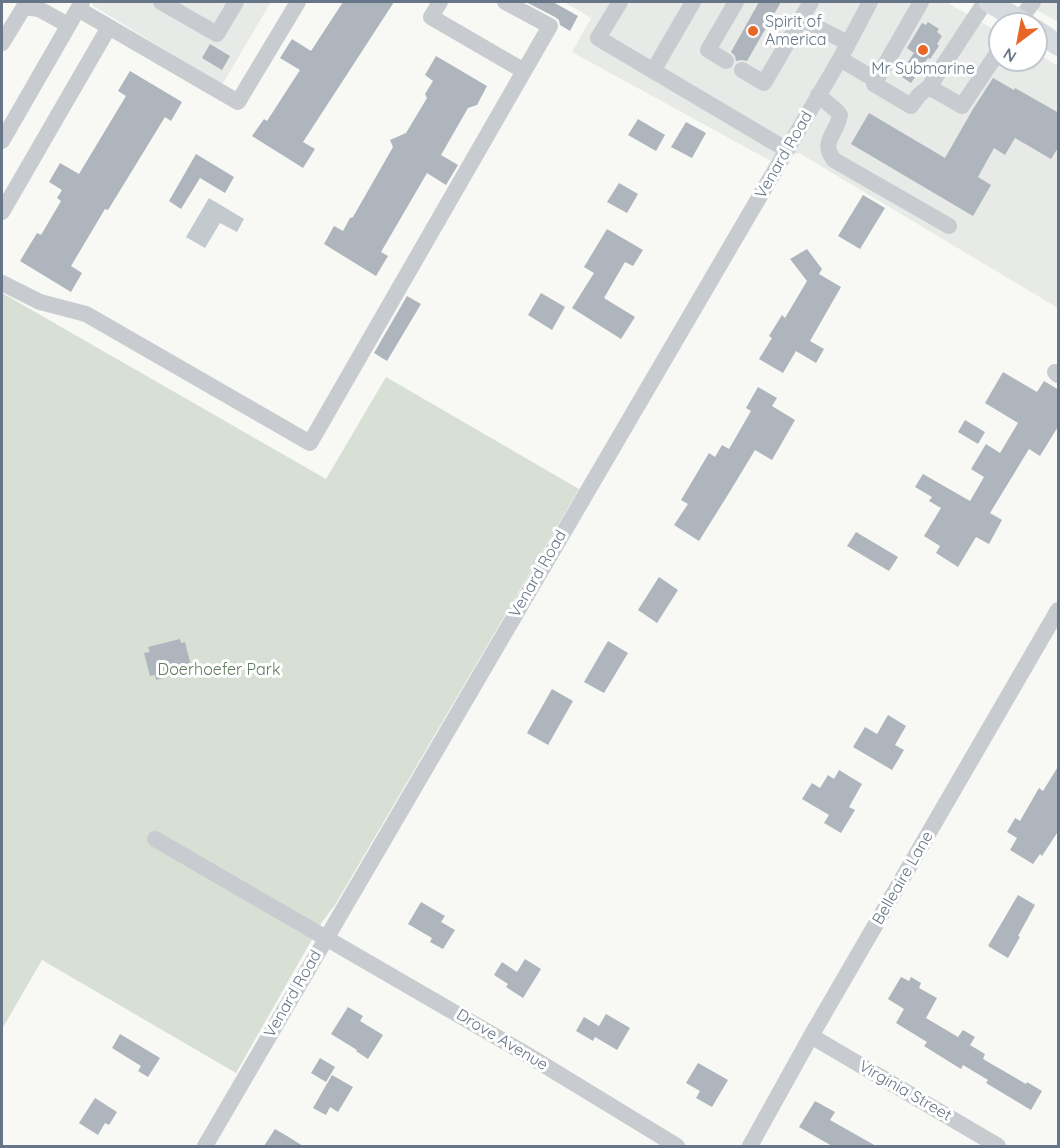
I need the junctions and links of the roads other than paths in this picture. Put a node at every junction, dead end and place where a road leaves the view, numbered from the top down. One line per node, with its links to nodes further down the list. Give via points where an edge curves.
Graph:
1 (161, 2): 2 (street, via 217,34)
2 (236, 2)
3 (298, 2): 17 (street, via 238,102)
4 (440, 2): 25 (street, via 431,17)
5 (505, 2): 25 (street, via 550,26)
6 (620, 2): 24 (street, via 598,38)
7 (736, 2): 21 (street, via 708,50)
8 (811, 2): 15 (street)
9 (870, 2): 19 (street, Venard Road)
10 (921, 2): 26 (street)
11 (987, 2): 14 (main road); 27 (street)
12 (690, 3): 24 (street)
13 (80, 5): 16 (street); 17 (street)
14 (1003, 12)
15 (801, 19): 19 (street); 23 (street, via 764,83)
16 (68, 26): 18 (street, via 39,9 24,7); 29 (street)
17 (109, 27): 31 (street)
18 (2, 43)
19 (848, 43): 20 (street, Venard Road)
20 (840, 59): 26 (street); 28 (street, Venard Road)
21 (726, 61)
22 (988, 67): 27 (street, via 962,106)
23 (742, 70)
24 (653, 71): 30 (street)
25 (524, 72): 33 (street, via 310,443 87,314 40,302)
26 (876, 80): 27 (street, via 874,84 911,106)
27 (929, 87)
28 (818, 95): 30 (street, Venard Road); 32 (street, via 840,115 828,145 834,160)
29 (2, 141)
30 (787, 150): 36 (street, Venard Road)
31 (2, 212)
32 (949, 226)
33 (2, 283)
34 (1059, 610): 37 (street, Belleaire Lane)
35 (155, 839): 36 (street, Drove Avenue)
36 (326, 938): 38 (street, Venard Road); 39 (street, Drove Avenue)
37 (811, 1036): 40 (street, Belleaire Lane); 41 (street, Virginia Street)
38 (205, 1146)
39 (676, 1146)
40 (750, 1146)
41 (998, 1146)

